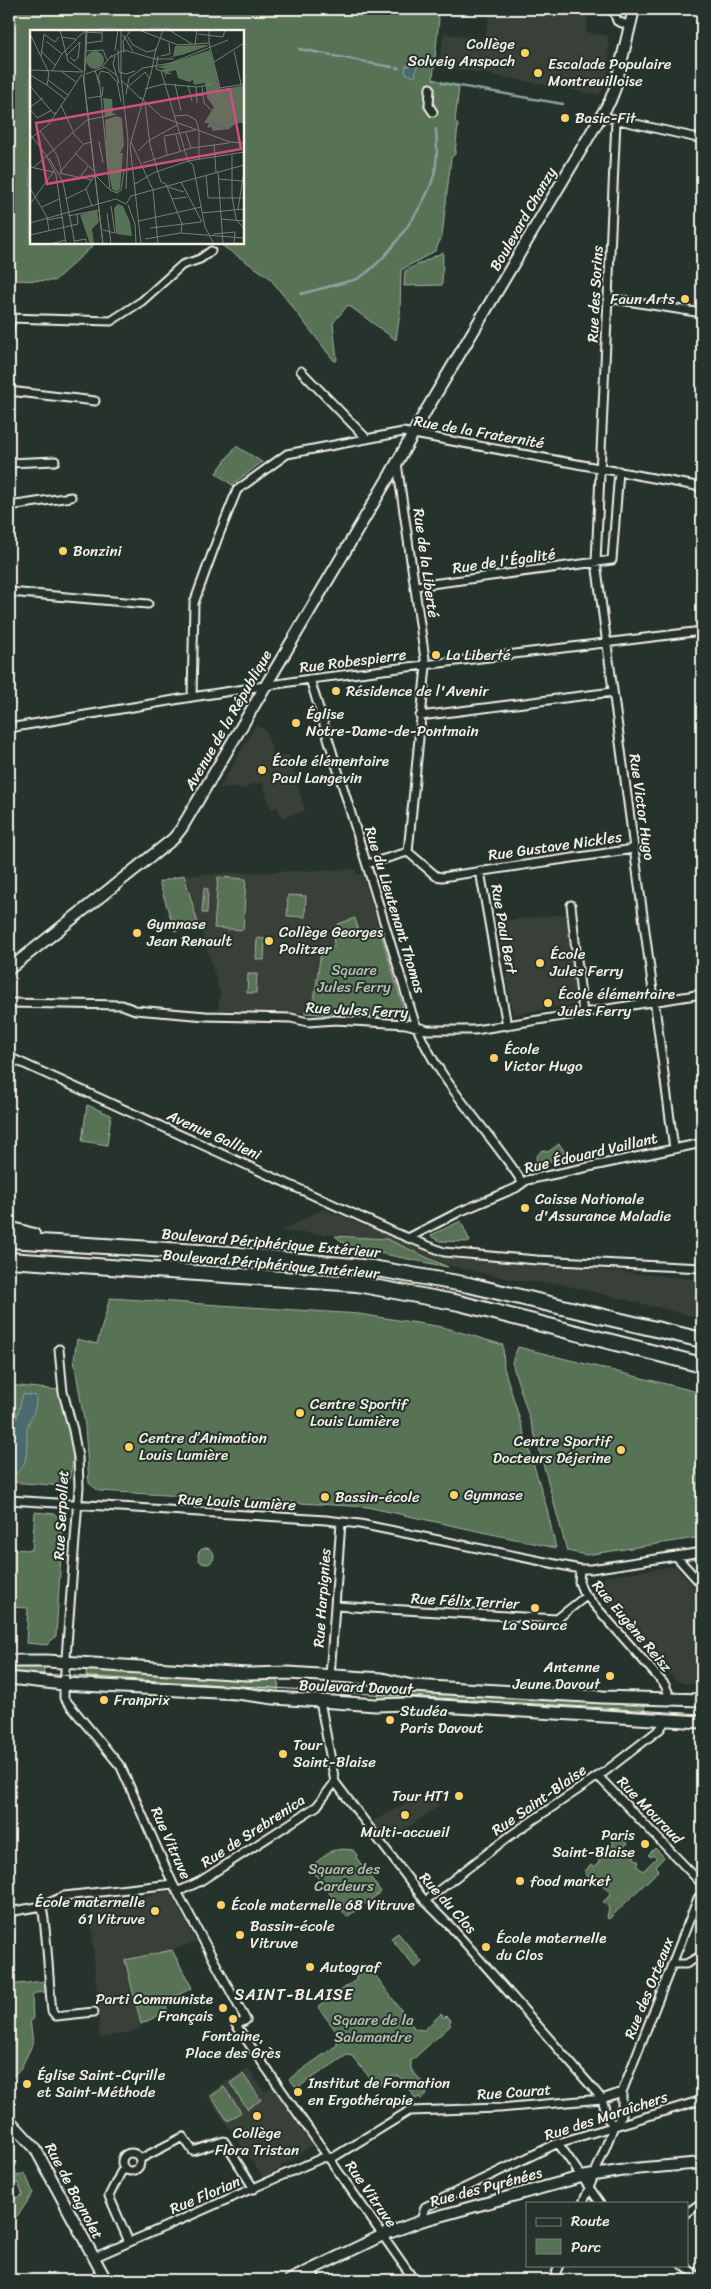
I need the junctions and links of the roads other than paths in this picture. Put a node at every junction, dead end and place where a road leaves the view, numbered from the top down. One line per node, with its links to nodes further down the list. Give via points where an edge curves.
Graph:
1 (614, 9): 5 (street, via 618,22)
2 (634, 9): 5 (main road, Boulevard Chanzy)
3 (700, 9): 4 (street)
4 (702, 12)
5 (630, 26): 8 (main road, Boulevard Chanzy, via 615,88)
6 (430, 88): 7 (street, via 428,106)
7 (433, 112)
8 (601, 116): 9 (street); 19 (main road, Boulevard Chanzy)
9 (616, 121): 10 (street); 12 (street, Rue des Sorins)
10 (702, 139)
11 (211, 251): 14 (street, via 182,265 142,301 111,321)
12 (608, 298): 13 (street); 24 (street, Rue des Sorins)
13 (702, 313)
14 (10, 318): 15 (street)
15 (9, 332)
16 (301, 371): 20 (street)
17 (9, 391): 18 (street)
18 (96, 401)
19 (413, 434): 20 (street, Rue de la Fraternité, via 403,432); 22 (main road, Avenue de la République); 24 (street, Rue de la Fraternité)
20 (366, 439): 39 (street, Rue de la Fraternité, via 287,454 237,490 194,603)
21 (55, 461): 23 (street)
22 (397, 463): 30 (street, Rue de la Liberté); 37 (main road, Avenue de la République)
23 (9, 464)
24 (601, 468): 25 (street, Rue de la Fraternité); 29 (street, Rue Victor Hugo)
25 (618, 471): 26 (street, Rue de la Fraternité); 29 (street, via 612,560)
26 (702, 487)
27 (71, 496): 28 (street)
28 (9, 506)
29 (596, 562): 30 (street, Rue de l'Égalité); 34 (street, Rue Victor Hugo)
30 (416, 586): 35 (street, Rue de la Liberté)
31 (9, 592): 32 (street)
32 (148, 604)
33 (702, 631): 34 (street, Rue Robespierre)
34 (607, 643): 35 (street, Rue Robespierre); 38 (street, Rue Victor Hugo)
35 (426, 666): 36 (street, Rue Robespierre); 40 (street, Rue de la Liberté)
36 (310, 679): 37 (street, Rue Robespierre); 44 (street, Rue du Lieutenant Thomas)
37 (266, 686): 39 (street, Rue Robespierre); 47 (main road, Avenue de la République, via 178,834)
38 (613, 692): 40 (street); 42 (street, Rue Victor Hugo)
39 (192, 697): 41 (street, Rue Robespierre)
40 (420, 716): 43 (street, Rue de la Liberté)
41 (9, 728)
42 (634, 849): 45 (street, Rue Gustave Nickles); 49 (street, Rue Victor Hugo)
43 (408, 852): 44 (street); 45 (street, Rue Paul Bert, via 436,876)
44 (367, 864): 53 (street, Rue du Lieutenant Thomas)
45 (480, 871): 52 (street, Rue Paul Bert)
46 (570, 905): 51 (street)
47 (9, 969)
48 (702, 994): 49 (street, Rue Jules Ferry)
49 (655, 1001): 51 (street, Rue Jules Ferry); 56 (street, Rue Victor Hugo)
50 (9, 1003): 53 (street, Rue Jules Ferry, via 122,1005 135,1010 291,1018 308,1022 335,1020)
51 (584, 1014): 52 (street, Rue Jules Ferry)
52 (507, 1026): 53 (street, Rue Jules Ferry, via 475,1030)
53 (416, 1028): 57 (street, Rue du Lieutenant Thomas, via 438,1069)
54 (9, 1057): 59 (street, Avenue Gallieni)
55 (702, 1143): 56 (street, Rue Édouard Vaillant)
56 (674, 1149): 57 (street, Rue Édouard Vaillant)
57 (522, 1182): 59 (street, Rue Édouard Vaillant, via 516,1188)
58 (9, 1230): 61 (highway)
59 (408, 1238): 63 (street, Avenue Gallieni, via 444,1252)
60 (9, 1240): 61 (highway, Boulevard Périphérique Extérieur)
61 (57, 1242): 64 (highway, Boulevard Périphérique Extérieur, via 372,1268 470,1285)
62 (9, 1260): 68 (highway, Boulevard Périphérique Intérieur, via 357,1284 460,1303)
63 (702, 1268)
64 (640, 1324): 65 (highway); 66 (highway, Boulevard Périphérique Extérieur)
65 (702, 1336)
66 (702, 1340)
67 (59, 1349): 72 (street, Rue Serpollet, via 64,1392 78,1457)
68 (669, 1357): 69 (highway, Boulevard Périphérique Intérieur); 70 (highway)
69 (702, 1365)
70 (702, 1370)
71 (9, 1500): 72 (street, Rue Louis Lumière)
72 (76, 1505): 73 (street, Rue Louis Lumière); 81 (street, Rue Serpollet)
73 (341, 1522): 76 (street, Rue Louis Lumière, via 376,1526); 79 (street, Rue Harpignies)
74 (702, 1552): 75 (street, Rue Louis Lumière)
75 (676, 1556): 76 (street, Rue Louis Lumière); 77 (street)
76 (580, 1569): 78 (street, Rue Eugène Reisz, via 579,1582)
77 (702, 1586)
78 (586, 1596): 79 (street, Rue Félix Terrier, via 557,1619); 85 (street, Rue Eugène Reisz, via 665,1685)
79 (335, 1606): 82 (street, Rue Harpignies)
80 (9, 1661): 81 (main road, Boulevard Davout)
81 (66, 1662): 82 (main road, Boulevard Davout); 84 (street, Rue Serpollet)
82 (330, 1676): 85 (main road, Boulevard Davout, via 382,1679 431,1687)
83 (9, 1678): 84 (main road, Boulevard Davout)
84 (64, 1684): 87 (main road, Boulevard Davout); 92 (street, Rue Vitruve, via 64,1698 121,1766)
85 (671, 1699): 86 (main road, Boulevard Davout)
86 (702, 1700)
87 (320, 1701): 88 (main road, Boulevard Davout, via 494,1708); 91 (street, Rue du Clos)
88 (666, 1720): 89 (main road, Boulevard Davout); 90 (street, Rue Saint-Blaise, via 660,1729)
89 (702, 1722)
90 (598, 1776): 93 (street, Rue Mouraud); 96 (street, Rue Saint-Blaise, via 511,1835)
91 (335, 1782): 94 (street, Rue de Srebrenica, via 317,1806 199,1882); 96 (street, Rue du Clos)
92 (173, 1884): 94 (street, Rue Vitruve); 97 (street, via 64,1896)
93 (702, 1884)
94 (177, 1892): 108 (street, Rue Vitruve, via 246,2020 236,2025)
95 (702, 1895): 100 (street, Rue des Orteaux, via 698,1898)
96 (425, 1901): 103 (street, Rue du Clos)
97 (42, 1906): 98 (street); 101 (street, via 52,2011 56,2016)
98 (9, 1912)
99 (702, 1955): 100 (street, via 686,1964)
100 (673, 1964): 102 (street, Rue des Orteaux)
101 (94, 2012)
102 (622, 2092): 103 (street); 106 (street, Rue des Orteaux, via 622,2115)
103 (602, 2099): 106 (street, via 608,2119); 108 (street, Rue Courat, via 409,2112 334,2157)
104 (702, 2100): 106 (street, Rue des Maraîchers)
105 (9, 2120): 123 (main road, Rue de Bagnolet, via 35,2148)
106 (614, 2126): 107 (street, Rue des Maraîchers); 112 (street, Rue des Orteaux)
107 (558, 2143): 113 (street); 120 (street, Rue des Maraîchers, via 425,2207)
108 (328, 2157): 115 (street, Rue Florian); 121 (street, Rue Vitruve)
109 (140, 2159): 111 (street, via 139,2167 131,2171); 111 (street, via 137,2153 123,2156); 115 (street, via 183,2136 193,2151 224,2141)
110 (702, 2163): 112 (main road, Rue des Pyrénées)
111 (124, 2169): 122 (street, via 109,2196)
112 (595, 2175): 113 (main road, Rue des Pyrénées); 114 (street, Rue des Orteaux)
113 (581, 2177): 114 (street); 120 (main road, Rue des Pyrénées)
114 (588, 2187): 116 (street, Rue des Orteaux); 117 (street)
115 (254, 2189): 122 (street, Rue Florian)
116 (583, 2202)
117 (599, 2202)
118 (702, 2202): 119 (street)
119 (688, 2211)
120 (421, 2221): 121 (main road, Rue des Pyrénées)
121 (383, 2234): 126 (main road, Rue des Pyrénées); 131 (street, Rue Vitruve)
122 (129, 2242): 123 (street, Rue Florian)
123 (93, 2258): 128 (main road, Rue de Bagnolet)
124 (558, 2266): 132 (street)
125 (683, 2266): 127 (street)
126 (310, 2270): 129 (main road, Rue des Pyrénées); 130 (street)
127 (702, 2279)
128 (106, 2280)
129 (290, 2280)
130 (317, 2280)
131 (414, 2280)
132 (553, 2280)

